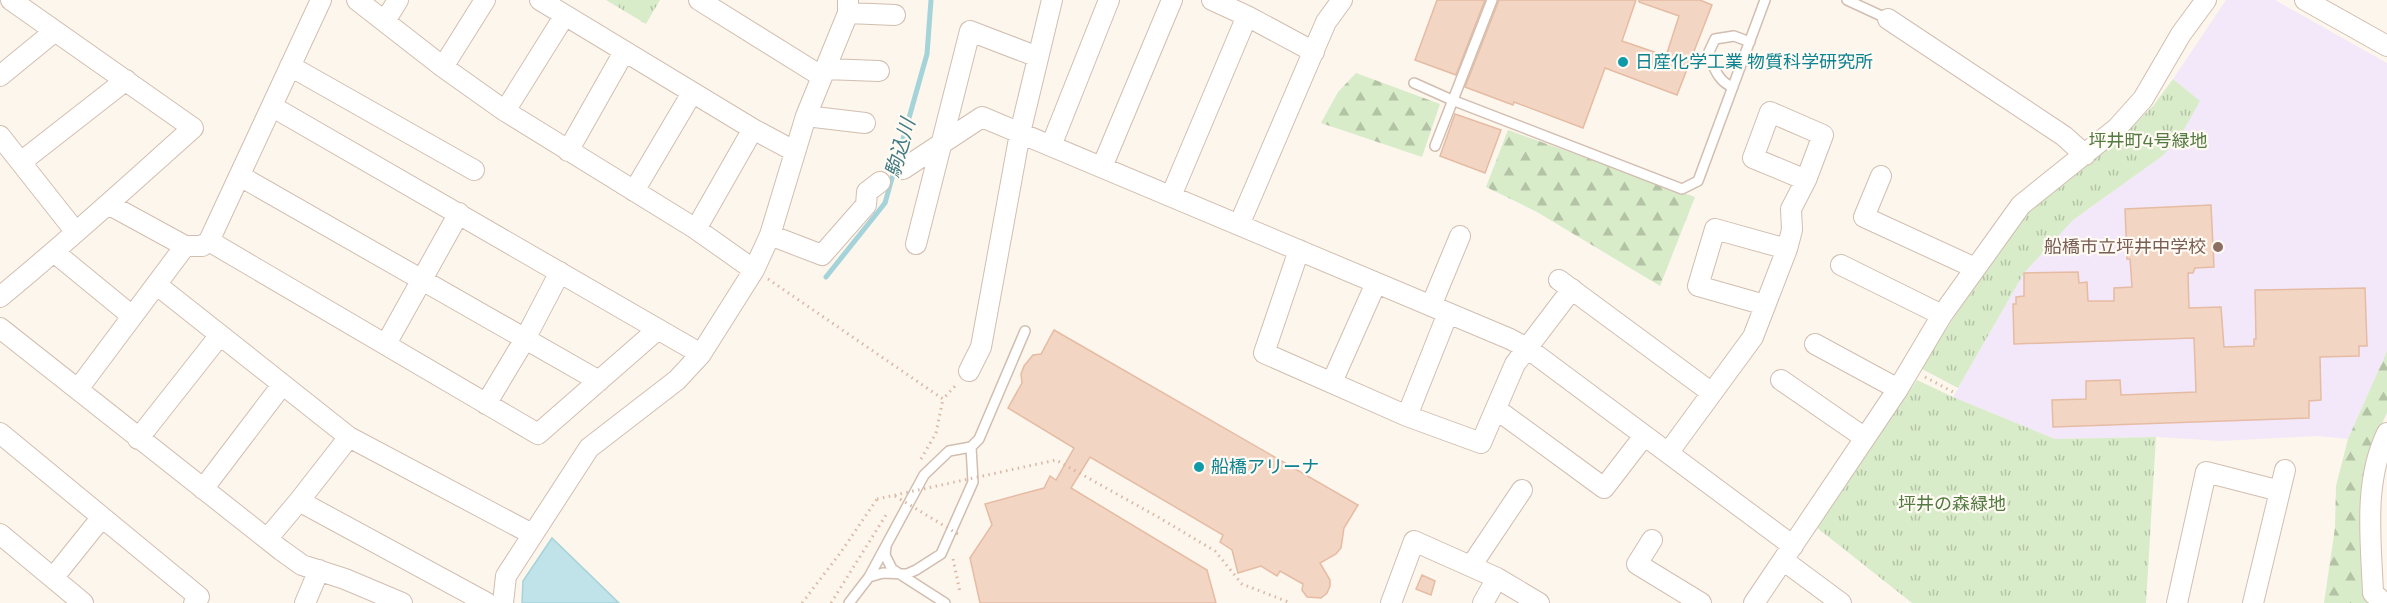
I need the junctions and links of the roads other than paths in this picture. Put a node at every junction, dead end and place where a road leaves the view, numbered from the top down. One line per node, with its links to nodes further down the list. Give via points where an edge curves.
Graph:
1 (11, 0): 24 (street)
2 (321, 0): 30 (street)
3 (357, 0): 23 (street)
4 (398, 0): 23 (street)
5 (485, 0): 31 (street)
6 (540, 0): 19 (street)
7 (1052, 0): 29 (street)
8 (1109, 0): 48 (street)
9 (1172, 0): 54 (street)
10 (1212, 0): 21 (street)
11 (1342, 0): 28 (street, via 1326,22)
12 (1492, 0): 39 (lane)
13 (1765, 0): 25 (lane)
14 (1846, 0): 22 (lane)
15 (2206, 0): 52 (street, via 2143,99)
16 (708, 2): 33 (street)
17 (2317, 2): 26 (street)
18 (848, 7): 20 (street); 33 (street)
19 (565, 15): 27 (street); 41 (street)
20 (895, 15)
21 (1247, 16): 28 (street); 62 (street)
22 (1888, 18): 52 (street, via 2048,125)
23 (385, 21): 31 (street)
24 (55, 31): 34 (street); 35 (street)
25 (1750, 42): 37 (lane); 37 (lane, via 1734,36 1715,39 1708,54 1720,78)
26 (2387, 46)
27 (624, 52): 38 (street); 50 (street)
28 (1314, 52): 65 (street)
29 (1038, 57): 45 (street); 47 (street, via 970,31)
30 (290, 66): 40 (street); 56 (street)
31 (443, 67): 41 (street)
32 (879, 71): 33 (street)
33 (823, 73): 42 (street)
34 (0, 76)
35 (126, 80): 53 (street); 63 (street, via 193,128)
36 (1414, 83): 39 (lane)
37 (1733, 87): 39 (lane, via 1698,182 1682,189)
38 (692, 93): 44 (street); 61 (street)
39 (1452, 100): 49 (lane)
40 (273, 107): 57 (street); 64 (street)
41 (505, 111): 50 (street)
42 (806, 116): 43 (street); 51 (street)
43 (865, 123)
44 (753, 129): 51 (street); 66 (street)
45 (1020, 133): 47 (street, via 982,117); 48 (street); 97 (street, via 981,347)
46 (0, 136): 53 (street)
47 (941, 144): 55 (street); 71 (street)
48 (1051, 146): 54 (street)
49 (1435, 146)
50 (568, 151): 61 (street)
51 (794, 151): 68 (street)
52 (2085, 155): 77 (street, via 2021,205)
53 (21, 162): 67 (street)
54 (1102, 167): 62 (street)
55 (903, 169)
56 (474, 170)
57 (240, 176): 70 (street); 80 (street)
58 (1881, 176): 77 (street, via 1864,217)
59 (1806, 180): 73 (street, via 1791,209 1792,230)
60 (880, 182): 68 (street, via 867,192 866,206 822,255)
61 (634, 191): 66 (street)
62 (1171, 196): 65 (street)
63 (108, 204): 67 (street); 72 (street)
64 (459, 213): 79 (street); 80 (street)
65 (1239, 225): 74 (street)
66 (696, 228): 78 (street)
67 (75, 231): 75 (street)
68 (770, 235): 78 (street)
69 (1460, 236): 85 (street)
70 (209, 241): 72 (street, via 202,246); 93 (street)
71 (916, 244)
72 (185, 246): 82 (street)
73 (1786, 249): 84 (street); 84 (street, via 1715,228 1698,286)
74 (1299, 250): 81 (street); 100 (street, via 1264,353)
75 (54, 252): 83 (street); 87 (street)
76 (1841, 265): 86 (street)
77 (1975, 268): 86 (street)
78 (754, 270): 96 (street)
79 (560, 272): 89 (street); 92 (street)
80 (422, 279): 92 (street); 93 (street)
81 (1376, 283): 85 (street); 100 (street)
82 (157, 285): 87 (street); 91 (street)
83 (0, 297)
84 (1765, 305): 104 (street, via 1753,337)
85 (1440, 310): 95 (street); 107 (street)
86 (1942, 315): 103 (street)
87 (132, 316): 102 (street)
88 (0, 328): 102 (street)
89 (657, 330): 96 (street); 99 (street)
90 (1025, 330): 114 (lane, via 979,439)
91 (219, 335): 101 (street); 112 (street)
92 (525, 339): 99 (street); 105 (street)
93 (386, 344): 105 (street)
94 (1815, 344): 103 (street)
95 (1527, 348): 104 (street, via 1565,284); 106 (street, via 1515,364); 109 (street)
96 (701, 354): 124 (street, via 677,380 589,448)
97 (969, 371)
98 (1781, 380): 111 (street)
99 (599, 381): 105 (street, via 538,434)
100 (1332, 382): 107 (street)
101 (282, 385): 110 (street); 117 (street)
102 (78, 389): 112 (street)
103 (1898, 389): 111 (street)
104 (1712, 393): 115 (street)
105 (486, 404)
106 (1496, 409): 107 (street, via 1481,443); 109 (street, via 1604,488)
107 (1407, 416)
108 (0, 433): 121 (street)
109 (1644, 436): 115 (street)
110 (349, 437): 120 (street); 124 (street)
111 (1865, 438): 128 (street)
112 (138, 439): 117 (street)
113 (2385, 443): 122 (street, via 2370,490)
114 (971, 447): 127 (lane, via 949,451 924,475); 131 (lane, via 973,482 941,554 916,570)
115 (1668, 453): 128 (street)
116 (2285, 470): 119 (street)
117 (204, 489): 125 (street)
118 (1522, 490): 129 (street)
119 (2280, 491): 149 (street, via 2206,472); 150 (street)
120 (299, 501): 125 (street); 139 (street)
121 (102, 517): 133 (street); 136 (street, via 199,597)
122 (2379, 528): 151 (street, via 2373,593)
123 (0, 534): 133 (street)
124 (532, 534): 140 (street, via 506,576)
125 (267, 539): 130 (street, via 302,565)
126 (1652, 540): 146 (street, via 1637,564)
127 (886, 544): 131 (lane, via 887,564); 132 (lane)
128 (1788, 553): 147 (street); 148 (street)
129 (1471, 566): 134 (street); 143 (street, via 1414,541)
130 (319, 570): 137 (street); 138 (street)
131 (897, 574): 132 (lane); 142 (lane)
132 (869, 577): 141 (lane)
133 (53, 578): 135 (street)
134 (1497, 578): 144 (street); 145 (street)
135 (82, 603)
136 (194, 603)
137 (305, 603)
138 (402, 603)
139 (487, 603)
140 (503, 603)
141 (849, 603)
142 (945, 603)
143 (1390, 603)
144 (1483, 603)
145 (1539, 603)
146 (1701, 603)
147 (1754, 603)
148 (1841, 603)
149 (2177, 603)
150 (2253, 603)
151 (2384, 603)

